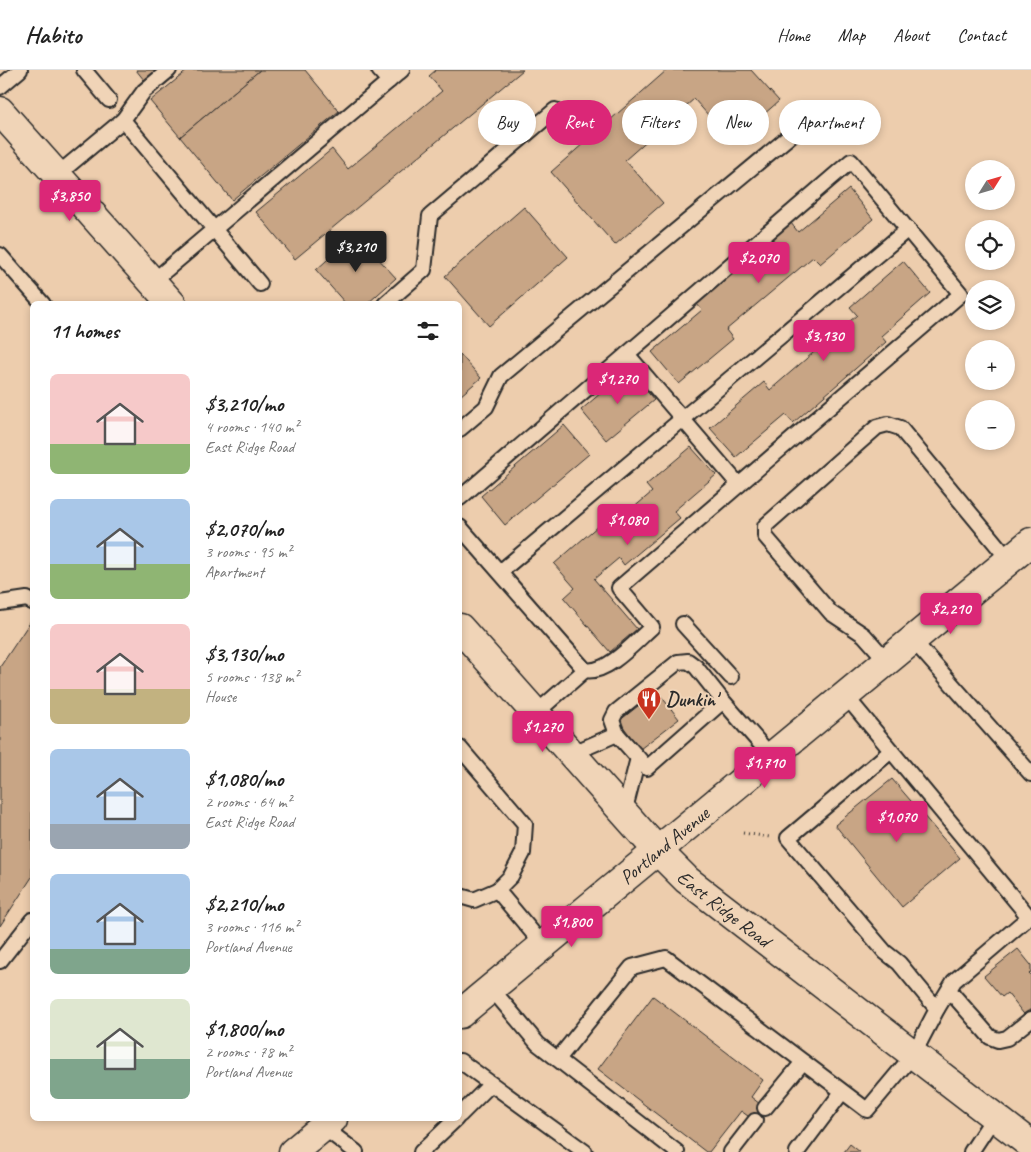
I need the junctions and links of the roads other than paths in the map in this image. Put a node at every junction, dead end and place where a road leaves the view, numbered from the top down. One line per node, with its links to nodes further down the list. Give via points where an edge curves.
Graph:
1 (20, 70): 7 (lane)
2 (84, 70): 8 (lane)
3 (169, 70): 11 (lane, via 144,91)
4 (379, 70): 6 (lane)
5 (402, 70): 6 (lane)
6 (389, 82): 14 (lane)
7 (0, 87)
8 (108, 100)
9 (0, 111): 13 (main road)
10 (546, 118): 21 (lane, via 430,216 424,270)
11 (123, 120): 13 (lane); 14 (lane)
12 (779, 145): 24 (lane, via 501,376 486,407)
13 (57, 174): 17 (main road)
14 (214, 229): 17 (lane); 18 (lane)
15 (908, 229): 22 (lane, via 851,161); 23 (lane); 25 (lane, via 961,294)
16 (0, 255): 19 (lane)
17 (152, 282): 20 (main road)
18 (260, 284)
19 (40, 301)
20 (169, 301)
21 (388, 301)
22 (627, 354): 23 (lane); 26 (lane)
23 (682, 418): 25 (lane); 30 (lane)
24 (462, 427)
25 (739, 485): 37 (lane, via 619,588 652,627 604,668)
26 (462, 496)
27 (462, 528): 30 (lane)
28 (1031, 542): 29 (main road, Portland Avenue)
29 (1009, 560): 35 (main road, Portland Avenue); 36 (lane, via 900,428 888,424 878,427 765,526 765,536 831,613 864,635)
30 (500, 572): 37 (lane)
31 (30, 601): 32 (lane)
32 (0, 602)
33 (684, 624): 38 (lane)
34 (462, 630): 41 (main road, East Ridge Road)
35 (913, 640): 36 (main road, Portland Avenue); 48 (lane)
36 (887, 661): 39 (main road, Portland Avenue)
37 (585, 670): 41 (lane)
38 (731, 677)
39 (845, 695): 44 (lane); 46 (main road, Portland Avenue)
40 (723, 701): 42 (lane, via 688,661 678,662 616,712 612,720); 46 (lane); 47 (lane, via 647,768)
41 (536, 714): 45 (main road, East Ridge Road)
42 (617, 734): 45 (lane); 47 (lane)
43 (462, 750): 51 (lane, via 525,824 523,853 511,876)
44 (891, 751): 53 (lane); 59 (lane, via 788,838 884,952 899,963)
45 (571, 754): 49 (main road, East Ridge Road)
46 (771, 756): 50 (main road, Portland Avenue)
47 (638, 758): 49 (lane)
48 (1031, 774)
49 (624, 813): 50 (main road, East Ridge Road)
50 (657, 850): 55 (main road, Portland Avenue); 62 (main road, East Ridge Road, via 687,880)
51 (496, 890): 52 (lane, via 474,900); 55 (lane)
52 (462, 897)
53 (1030, 917): 58 (lane, via 954,981)
54 (30, 923): 56 (lane)
55 (543, 945): 57 (main road, Portland Avenue)
56 (0, 962)
57 (491, 988): 60 (main road, Portland Avenue); 63 (lane, via 538,1044)
58 (949, 990): 59 (lane); 61 (lane, via 990,1037 998,1040 1007,1038)
59 (937, 1009): 62 (lane)
60 (462, 1012)
61 (1031, 1019)
62 (913, 1055): 67 (lane, via 867,1110); 70 (main road, East Ridge Road)
63 (558, 1059): 65 (lane, via 632,967 666,958); 79 (lane)
64 (462, 1062): 66 (lane)
65 (803, 1062): 67 (lane); 68 (lane)
66 (491, 1084): 69 (lane); 78 (lane)
67 (842, 1092): 81 (lane)
68 (766, 1108)
69 (462, 1113)
70 (994, 1117): 74 (main road, East Ridge Road); 82 (lane)
71 (454, 1121): 77 (lane)
72 (755, 1121): 80 (lane)
73 (328, 1123): 75 (main road); 76 (lane)
74 (1031, 1145)
75 (293, 1152)
76 (356, 1152)
77 (421, 1152)
78 (585, 1152)
79 (677, 1152)
80 (731, 1152)
81 (796, 1152)
82 (972, 1152)

